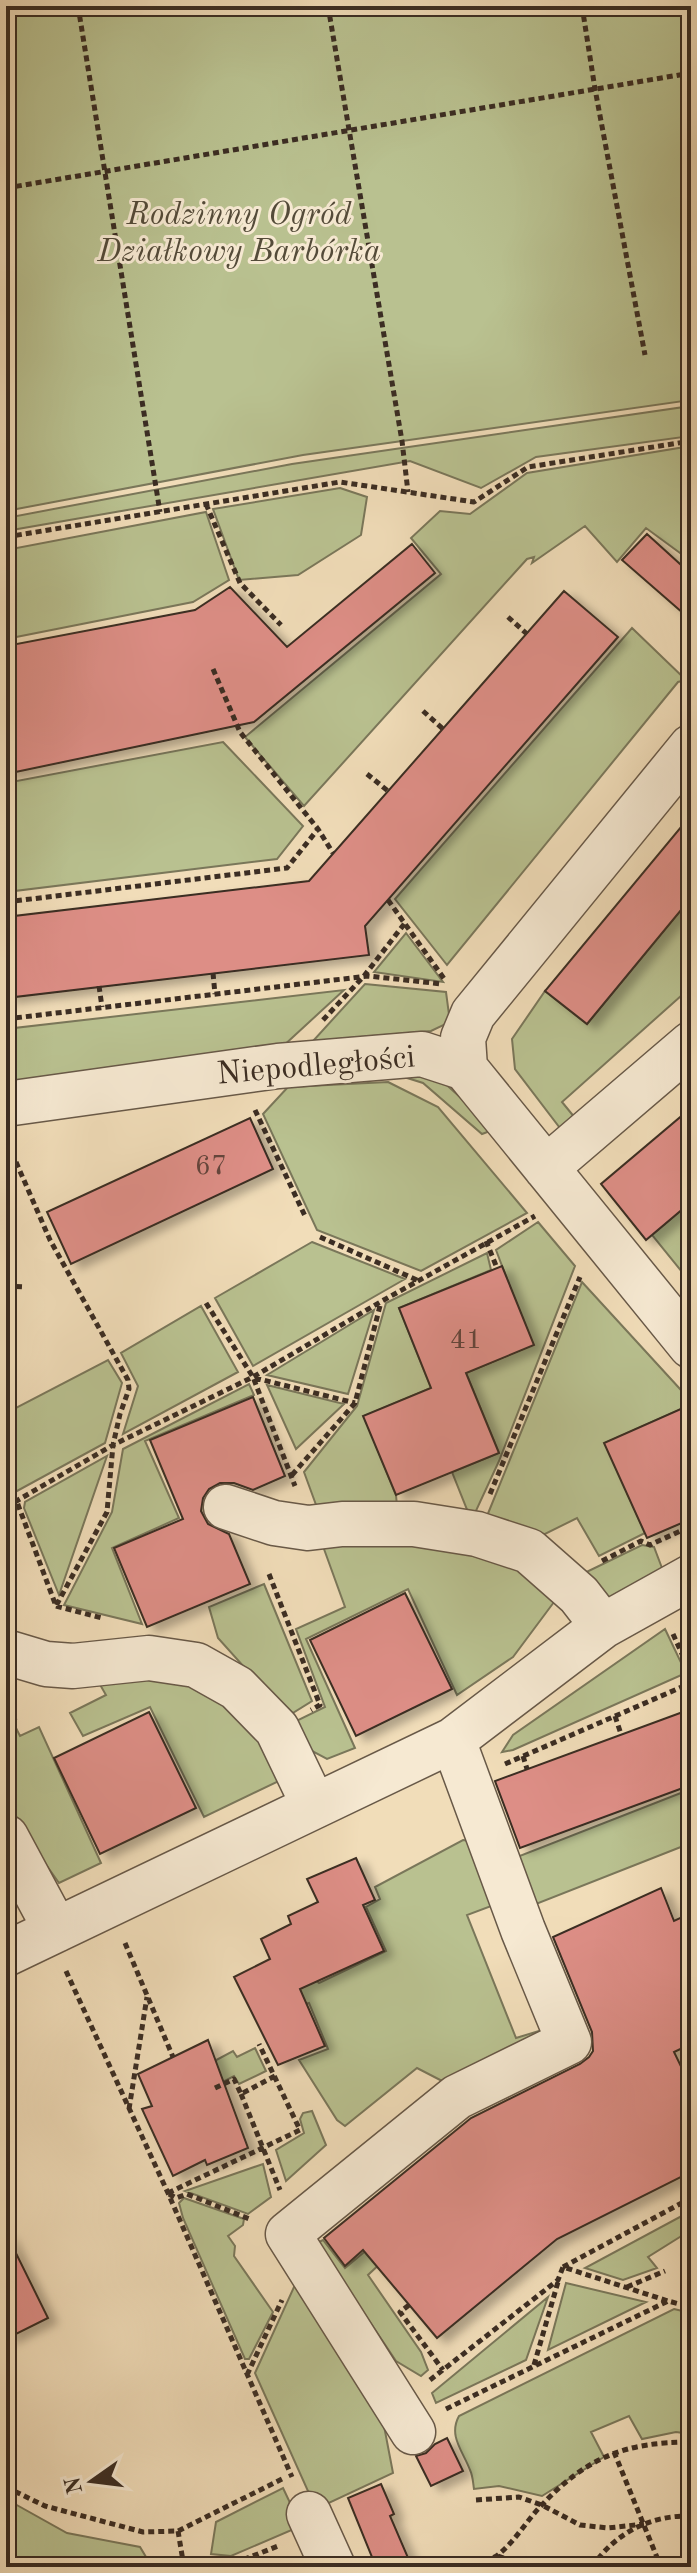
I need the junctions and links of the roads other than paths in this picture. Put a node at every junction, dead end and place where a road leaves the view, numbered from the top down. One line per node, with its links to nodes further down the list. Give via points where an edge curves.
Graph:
1 (691, 747): 3 (street, via 473,1014 463,1038)
2 (691, 1044): 5 (street)
3 (465, 1068): 4 (street, Niepodległości, via 422,1054 278,1066); 5 (street)
4 (6, 1104)
5 (546, 1168): 6 (street)
6 (691, 1346)
7 (226, 1507): 9 (street, via 308,1528 414,1524 477,1534 529,1551 579,1595)
8 (691, 1577): 9 (street)
9 (603, 1626): 11 (street)
10 (6, 1652): 12 (street, via 73,1666 149,1658 196,1665 237,1688 277,1729)
11 (453, 1740): 12 (street); 16 (street, via 569,2042 457,2097 295,2246)
12 (314, 1806): 14 (street)
13 (6, 1837): 14 (street)
14 (56, 1930): 15 (street)
15 (6, 1954)
16 (406, 2422)
17 (309, 2514): 18 (street)
18 (333, 2567)

